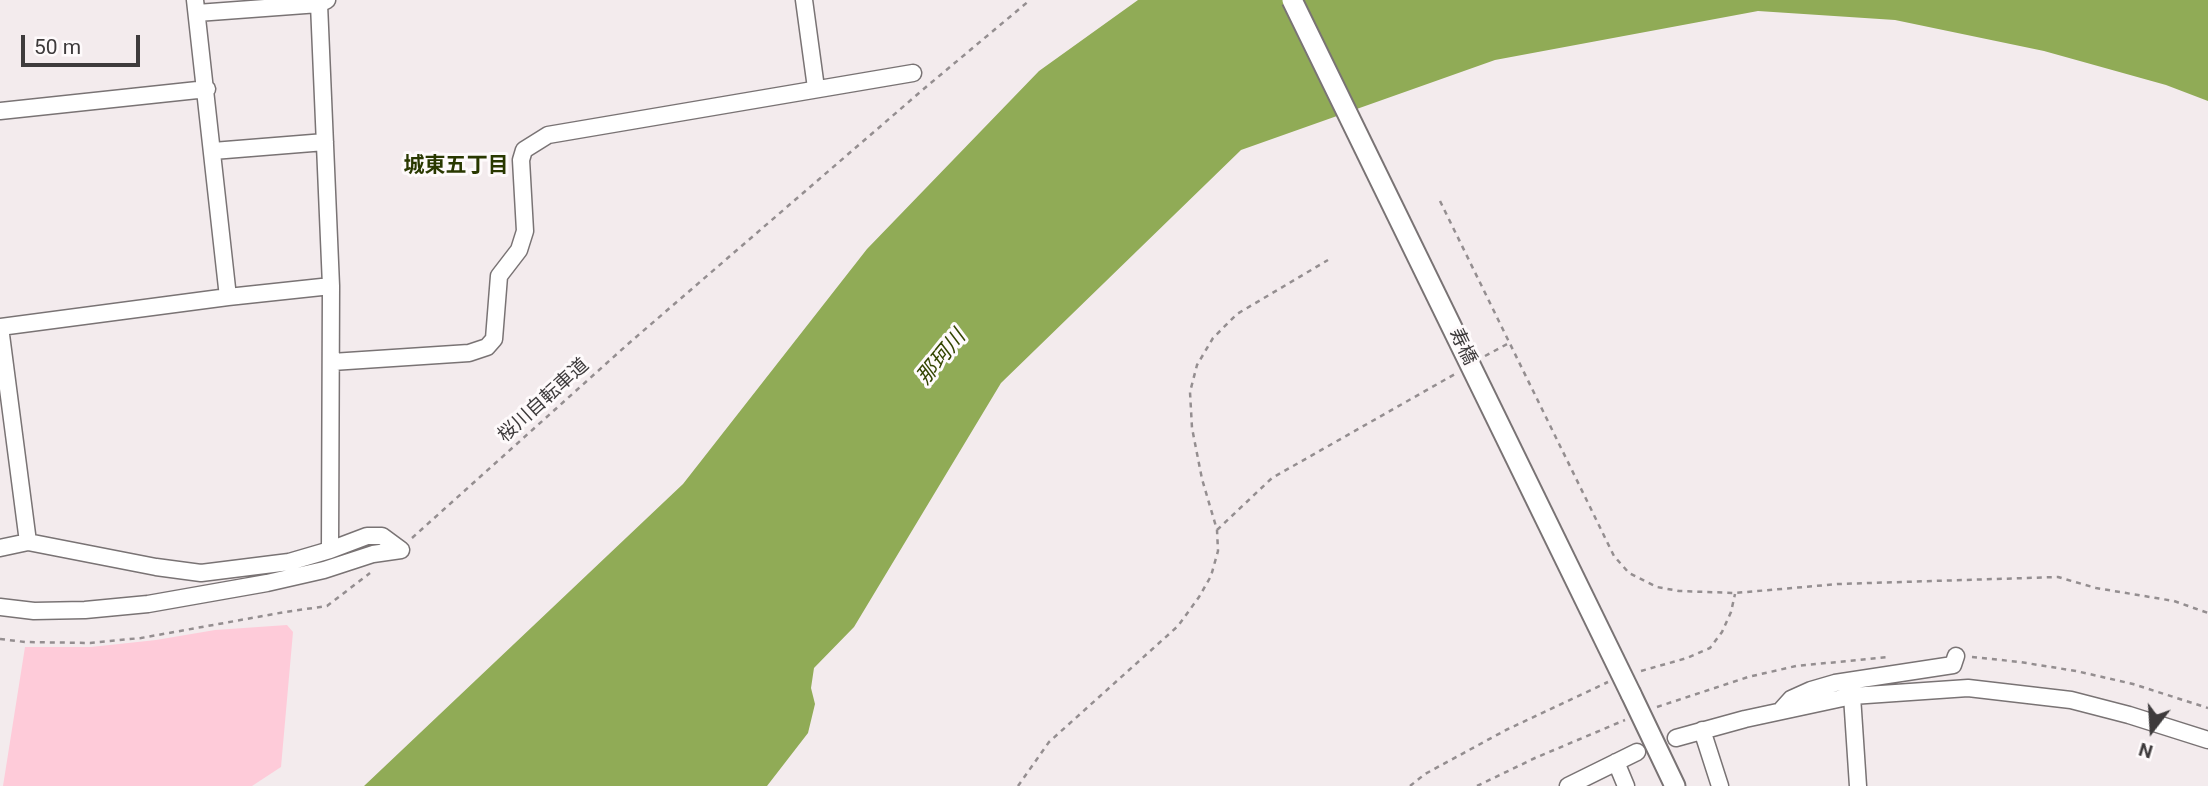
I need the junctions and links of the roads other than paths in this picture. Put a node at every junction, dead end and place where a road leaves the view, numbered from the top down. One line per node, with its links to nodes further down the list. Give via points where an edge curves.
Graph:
1 (804, 0): 6 (street)
2 (1292, 0): 29 (main road, 寿橋, bridge, via 1630,684)
3 (323, 2): 4 (street); 9 (street)
4 (196, 7): 7 (street)
5 (912, 73): 6 (street)
6 (816, 88): 14 (street, via 548,135 524,149 525,231 519,250 499,276 494,339 487,347 469,353)
7 (207, 89): 8 (street); 10 (street)
8 (0, 111)
9 (325, 142): 10 (street); 11 (street)
10 (213, 151): 12 (street)
11 (331, 286): 12 (street); 14 (street)
12 (229, 297): 13 (street)
13 (0, 332): 15 (street)
14 (332, 362): 17 (street)
15 (28, 542): 16 (street); 17 (street, via 201,573 289,562)
16 (0, 548)
17 (330, 550): 18 (street, via 367,536 382,536 401,550 267,583 148,604 85,610)
18 (0, 607)
19 (1956, 656): 21 (street, via 1953,665 1811,690 1791,699)
20 (1852, 696): 21 (street); 24 (street, via 1968,688 2017,692 2071,700); 31 (street)
21 (1780, 711): 22 (street)
22 (1702, 730): 23 (street); 30 (street)
23 (1676, 738)
24 (2208, 740)
25 (1637, 752): 26 (street)
26 (1616, 762): 27 (street); 28 (street)
27 (1568, 786)
28 (1626, 786)
29 (1675, 786)
30 (1720, 786)
31 (1858, 786)

